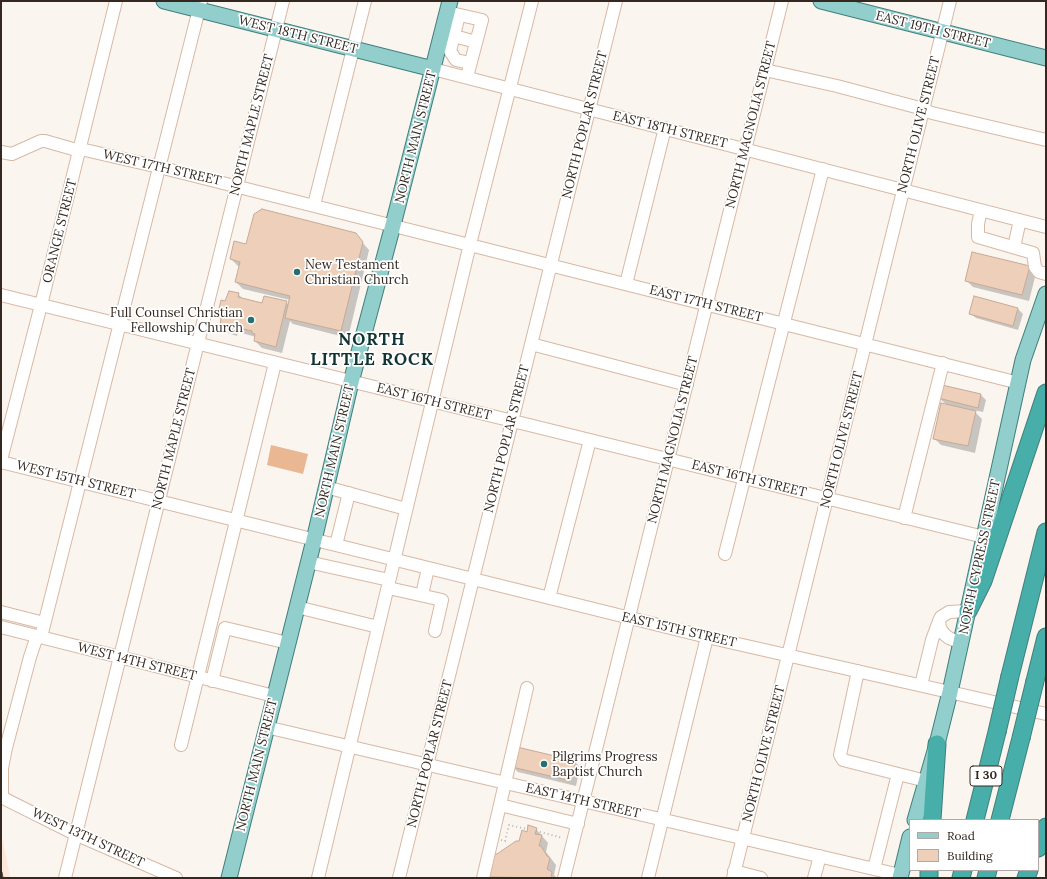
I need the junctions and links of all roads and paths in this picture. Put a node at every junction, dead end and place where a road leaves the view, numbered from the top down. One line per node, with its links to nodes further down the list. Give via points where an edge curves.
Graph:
1 (116, 1): 28 (street, ORANGE STREET)
2 (164, 1): 10 (main road, WEST 18TH STREET)
3 (283, 1): 13 (street, NORTH MAPLE STREET)
4 (365, 1): 17 (street)
5 (532, 1): 23 (street)
6 (616, 1): 24 (street, NORTH POPLAR STREET)
7 (782, 1): 21 (street, NORTH MAGNOLIA STREET)
8 (821, 1): 11 (main road, EAST 19TH STREET)
9 (950, 1): 14 (street, NORTH OLIVE STREET)
10 (200, 5): 13 (main road, WEST 18TH STREET); 31 (street)
11 (860, 6): 14 (main road, EAST 19TH STREET)
12 (452, 9): 15 (main road, NORTH MAIN STREET); 16 (street, via 482,20)
13 (276, 29): 17 (main road, WEST 18TH STREET); 33 (street, NORTH MAPLE STREET)
14 (943, 32): 18 (main road, EAST 19TH STREET); 25 (street, NORTH OLIVE STREET)
15 (448, 35): 16 (street); 19 (street, via 450,51 456,60); 20 (main road, NORTH MAIN STREET)
16 (476, 42): 19 (street)
17 (353, 49): 20 (main road, WEST 18TH STREET); 35 (street)
18 (1046, 58)
19 (470, 63): 22 (street)
20 (433, 69): 22 (street, EAST 18TH STREET); 38 (main road, NORTH MAIN STREET)
21 (765, 70): 25 (street); 29 (street, NORTH MAGNOLIA STREET)
22 (467, 76): 23 (street, EAST 18TH STREET)
23 (509, 88): 24 (street, EAST 18TH STREET); 40 (street)
24 (589, 109): 26 (street, EAST 18TH STREET); 42 (street, NORTH POPLAR STREET)
25 (923, 110): 27 (street); 34 (street, NORTH OLIVE STREET)
26 (665, 128): 29 (street, EAST 18TH STREET); 44 (street)
27 (1046, 140)
28 (79, 149): 30 (street, WEST 17TH STREET, via 40,141 12,154); 31 (street, WEST 17TH STREET); 48 (street, ORANGE STREET)
29 (746, 149): 32 (street, EAST 18TH STREET); 47 (street, NORTH MAGNOLIA STREET)
30 (1, 152)
31 (159, 167): 33 (street, WEST 17TH STREET); 49 (street)
32 (823, 169): 34 (street, EAST 18TH STREET); 50 (street)
33 (237, 186): 35 (street, WEST 17TH STREET); 51 (street, NORTH MAPLE STREET)
34 (903, 190): 36 (street, EAST 18TH STREET); 53 (street, NORTH OLIVE STREET)
35 (314, 205): 38 (street, WEST 17TH STREET)
36 (981, 210): 37 (street, EAST 18TH STREET); 41 (street, via 978,237)
37 (1020, 220): 39 (street, EAST 18TH STREET); 41 (street)
38 (393, 225): 40 (street, EAST 17TH STREET); 56 (main road, NORTH MAIN STREET)
39 (1046, 226)
40 (470, 244): 42 (street, EAST 17TH STREET); 60 (street)
41 (1014, 247): 43 (street, via 1033,253 1035,267 1039,272)
42 (551, 265): 44 (street, EAST 17TH STREET); 52 (street, NORTH POPLAR STREET)
43 (1046, 274)
44 (626, 284): 47 (street, EAST 17TH STREET)
45 (1046, 294): 57 (main road, NORTH CYPRESS STREET, via 1023,360)
46 (1, 295): 48 (street, EAST 16TH STREET)
47 (707, 304): 50 (street, EAST 17TH STREET); 58 (street, NORTH MAGNOLIA STREET)
48 (42, 305): 49 (street, EAST 16TH STREET); 64 (street, ORANGE STREET)
49 (119, 324): 51 (street, EAST 16TH STREET); 66 (street)
50 (784, 324): 53 (street, EAST 17TH STREET); 65 (street)
51 (198, 344): 54 (street, EAST 16TH STREET); 70 (street, NORTH MAPLE STREET)
52 (531, 344): 58 (street); 61 (street, NORTH POPLAR STREET)
53 (865, 344): 55 (street, EAST 17TH STREET); 69 (street, NORTH OLIVE STREET)
54 (275, 363): 56 (street, EAST 16TH STREET); 73 (street)
55 (943, 364): 57 (street, EAST 17TH STREET); 72 (street)
56 (351, 382): 60 (street, EAST 16TH STREET); 67 (main road, NORTH MAIN STREET)
57 (1019, 383): 75 (main road, NORTH CYPRESS STREET)
58 (687, 385): 63 (street, NORTH MAGNOLIA STREET)
59 (1046, 393): 87 (highway, via 983,580)
60 (432, 401): 61 (street, EAST 16TH STREET); 71 (street)
61 (512, 421): 62 (street, EAST 16TH STREET); 82 (street, NORTH POPLAR STREET)
62 (590, 440): 63 (street, EAST 16TH STREET); 85 (street)
63 (668, 460): 65 (street, EAST 16TH STREET); 90 (street, NORTH MAGNOLIA STREET)
64 (1, 461): 66 (street, WEST 15TH STREET)
65 (744, 478): 69 (street, EAST 16TH STREET); 78 (street)
66 (80, 481): 70 (street, WEST 15TH STREET); 92 (street)
67 (326, 486): 68 (street); 76 (main road, NORTH MAIN STREET)
68 (349, 493): 71 (street); 77 (street)
69 (827, 499): 72 (street, EAST 16TH STREET); 102 (street, NORTH OLIVE STREET)
70 (159, 501): 73 (street, WEST 15TH STREET); 103 (street, NORTH MAPLE STREET)
71 (406, 508): 79 (street)
72 (904, 518): 75 (street, EAST 16TH STREET)
73 (237, 520): 76 (street, WEST 15TH STREET); 105 (street)
74 (1046, 532): 125 (highway, I 30, bridge)
75 (984, 537): 87 (main road, NORTH CYPRESS STREET)
76 (314, 540): 77 (street, EAST 15TH STREET); 80 (main road, NORTH MAIN STREET)
77 (336, 545): 79 (street, EAST 15TH STREET)
78 (725, 554)
79 (394, 560): 81 (street, EAST 15TH STREET); 83 (street)
80 (308, 562): 83 (street); 86 (main road, NORTH MAIN STREET)
81 (428, 568): 82 (street, EAST 15TH STREET); 84 (street)
82 (473, 579): 85 (street, EAST 15TH STREET); 116 (street, NORTH POPLAR STREET)
83 (391, 585): 84 (street); 94 (street)
84 (422, 595): 95 (street, via 442,600)
85 (549, 598): 90 (street, EAST 15TH STREET)
86 (297, 607): 94 (street); 101 (main road, NORTH MAIN STREET)
87 (968, 611): 91 (street, via 949,612 941,617); 100 (main road, NORTH CYPRESS STREET)
88 (1, 612): 89 (street)
89 (20, 617): 92 (street); 96 (street)
90 (629, 618): 98 (street, EAST 15TH STREET); 121 (street, NORTH MAGNOLIA STREET)
91 (939, 622): 100 (street, via 944,634); 107 (street)
92 (44, 623): 97 (street, via 42,633)
93 (1, 627): 96 (street, WEST 14TH STREET)
94 (378, 627): 115 (street)
95 (435, 631)
96 (22, 633): 97 (street, WEST 14TH STREET)
97 (38, 637): 103 (street, WEST 14TH STREET); 120 (street, via 30,657 6,748 2,768)
98 (707, 637): 102 (street, EAST 15TH STREET); 127 (street)
99 (1046, 637): 126 (highway, I 30, bridge)
100 (961, 642): 109 (main road, NORTH CYPRESS STREET)
101 (288, 643): 106 (street, via 225,628); 110 (main road, NORTH MAIN STREET)
102 (788, 655): 104 (street, EAST 15TH STREET); 131 (street, NORTH OLIVE STREET)
103 (120, 658): 105 (street, WEST 14TH STREET); 130 (street, NORTH MAPLE STREET)
104 (858, 671): 107 (street, EAST 15TH STREET); 117 (street, via 840,755 843,760)
105 (198, 677): 106 (street, WEST 14TH STREET); 114 (street)
106 (212, 681): 110 (street, WEST 14TH STREET)
107 (920, 685): 109 (street, EAST 15TH STREET)
108 (527, 688): 119 (street)
109 (950, 692): 111 (street, EAST 15TH STREET); 113 (main road, NORTH CYPRESS STREET)
110 (274, 696): 112 (main road, NORTH MAIN STREET)
111 (1046, 714)
112 (266, 727): 115 (street, EAST 14TH STREET); 140 (main road, NORTH MAIN STREET)
113 (937, 744): 118 (main road, NORTH CYPRESS STREET); 124 (highway)
114 (181, 745)
115 (350, 747): 116 (street, EAST 14TH STREET); 141 (street)
116 (427, 765): 119 (street, EAST 14TH STREET); 142 (street, NORTH POPLAR STREET)
117 (898, 774): 118 (street); 135 (street)
118 (926, 781): 123 (main road, NORTH CYPRESS STREET)
119 (505, 783): 121 (street, EAST 14TH STREET); 122 (street)
120 (2, 797): 130 (street, WEST 13TH STREET)
121 (584, 801): 127 (street, EAST 14TH STREET); 128 (street, NORTH MAGNOLIA STREET)
122 (500, 805): 128 (street); 143 (street)
123 (915, 819)
124 (932, 819)
125 (975, 819)
126 (1000, 819)
127 (662, 820): 131 (street, EAST 14TH STREET); 145 (street)
128 (578, 824): 144 (street, NORTH MAGNOLIA STREET)
129 (1046, 827): 133 (highway)
130 (75, 834): 137 (street, NORTH MAPLE STREET); 139 (street, WEST 13TH STREET)
131 (743, 838): 134 (street, EAST 14TH STREET); 136 (street, NORTH OLIVE STREET)
132 (909, 841): 138 (main road)
133 (1039, 845)
134 (820, 856): 135 (street, EAST 14TH STREET); 147 (street)
135 (874, 869): 138 (street, EAST 14TH STREET)
136 (734, 875): 146 (street)
137 (69, 877)
138 (900, 877)
139 (176, 878)
140 (229, 878)
141 (318, 878)
142 (399, 878)
143 (483, 878)
144 (564, 878)
145 (648, 878)
146 (761, 878)
147 (814, 878)

